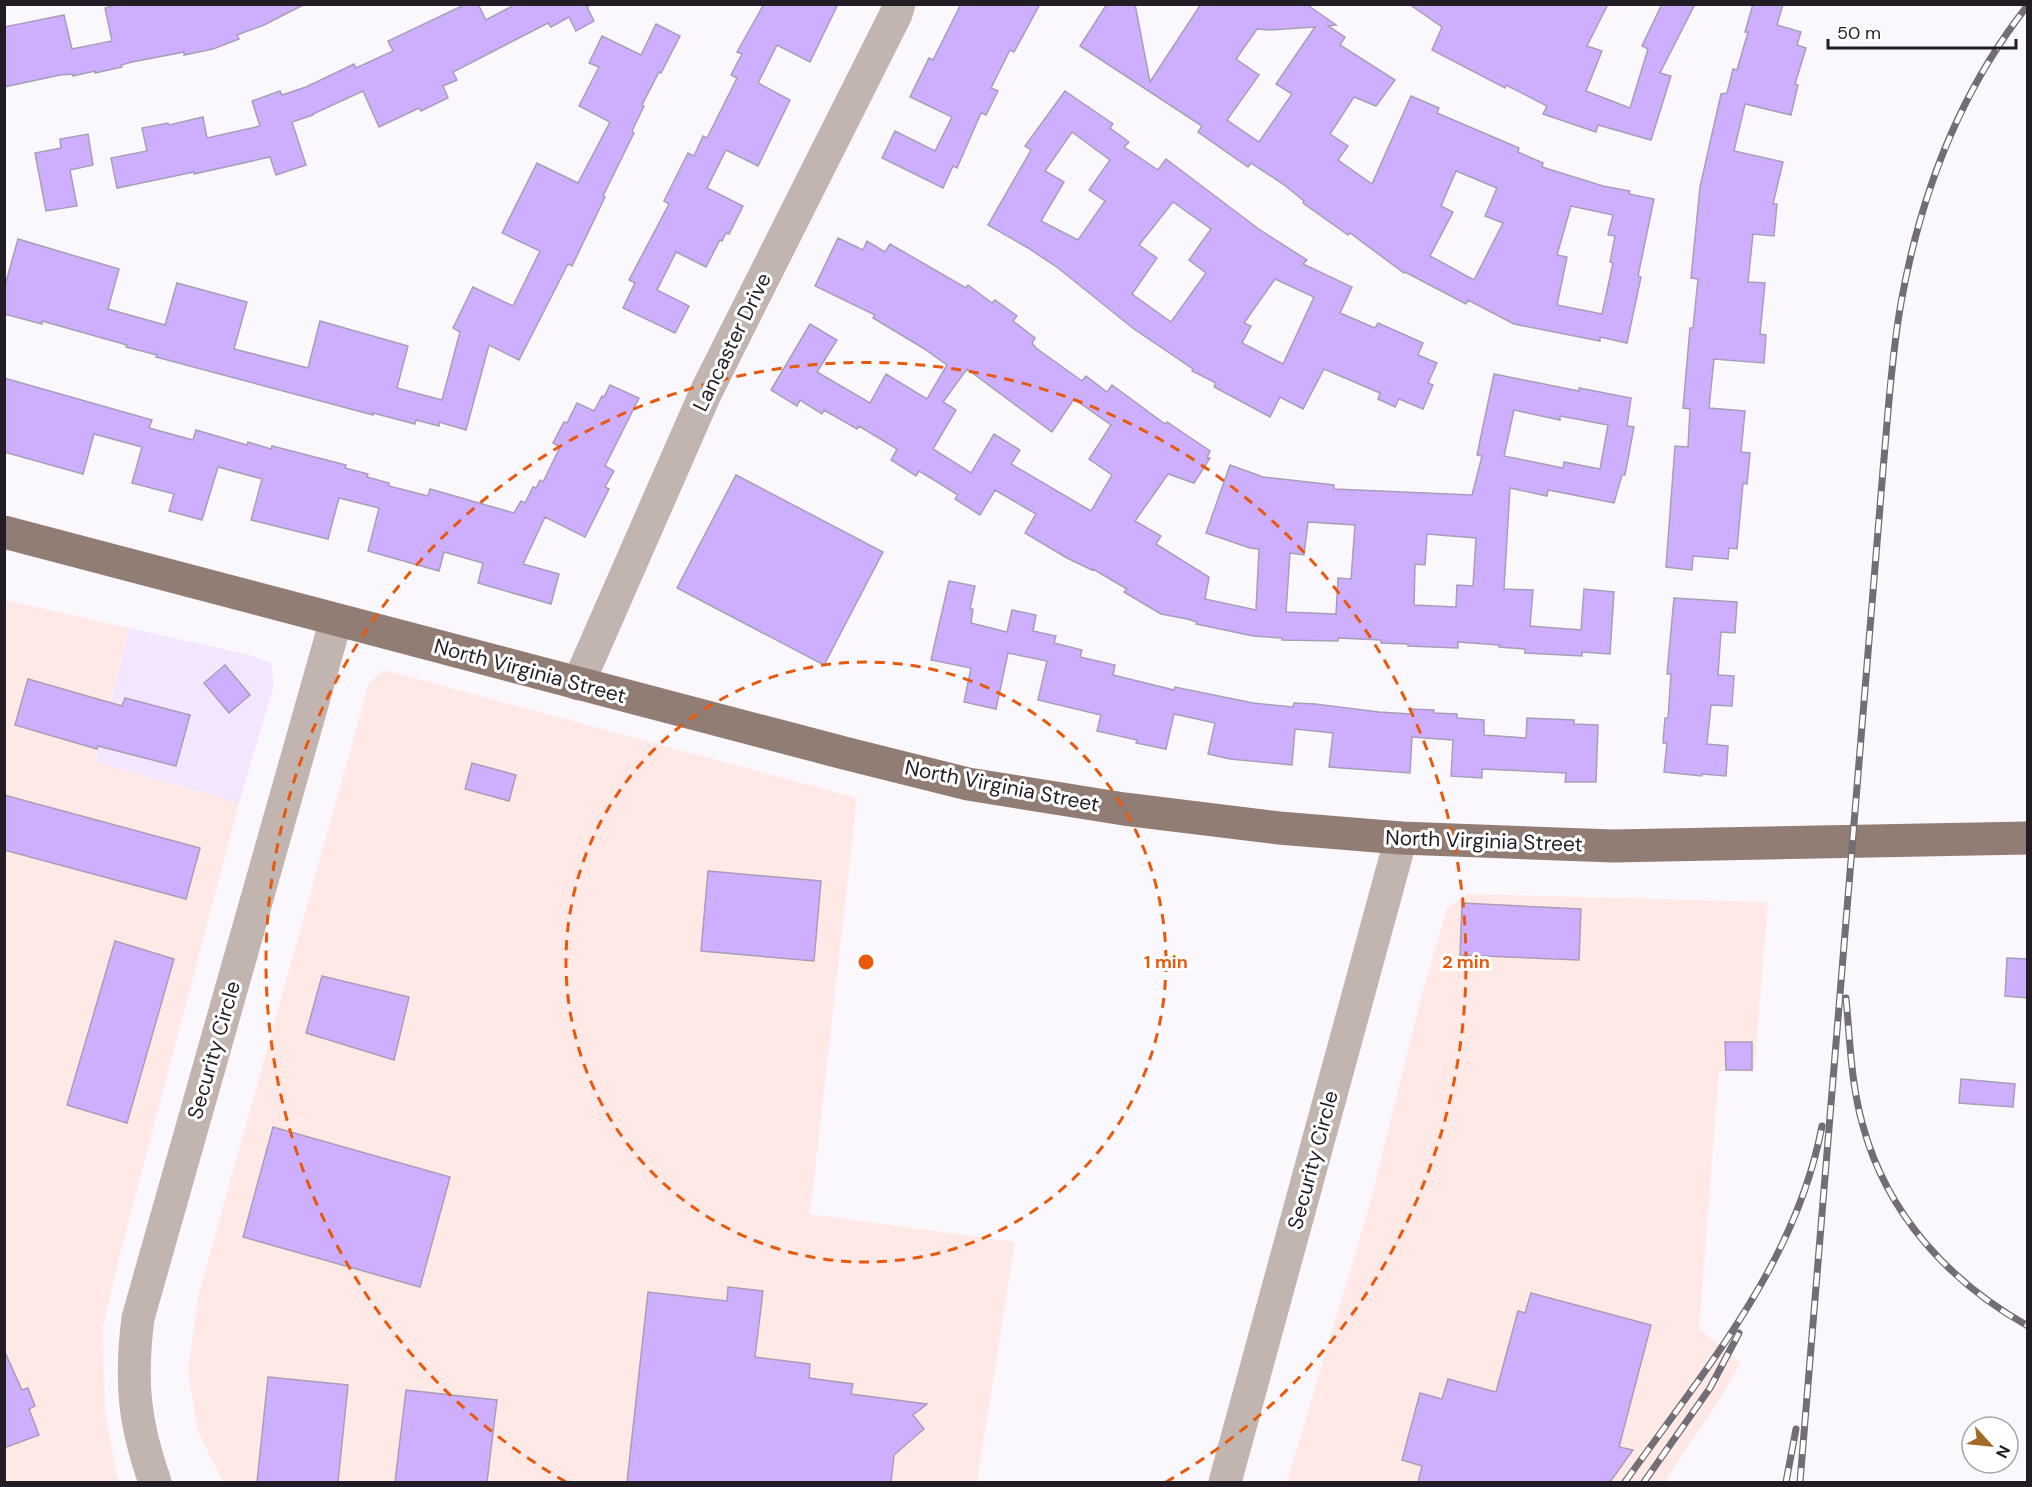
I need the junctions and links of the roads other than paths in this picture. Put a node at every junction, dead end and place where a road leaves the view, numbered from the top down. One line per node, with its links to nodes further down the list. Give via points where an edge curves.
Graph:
1 (899, 4): 4 (street, Lancaster Drive, via 706,392)
2 (4, 532): 3 (main road, North Virginia Street)
3 (336, 620): 4 (main road, North Virginia Street); 7 (street, Security Circle, via 138,1318 133,1356 134,1400 142,1445)
4 (578, 684): 5 (main road, North Virginia Street, via 968,784 1278,828)
5 (1401, 838): 6 (main road, North Virginia Street, via 1613,846); 8 (street, Security Circle)
6 (2028, 838)
7 (155, 1482)
8 (1225, 1482)

